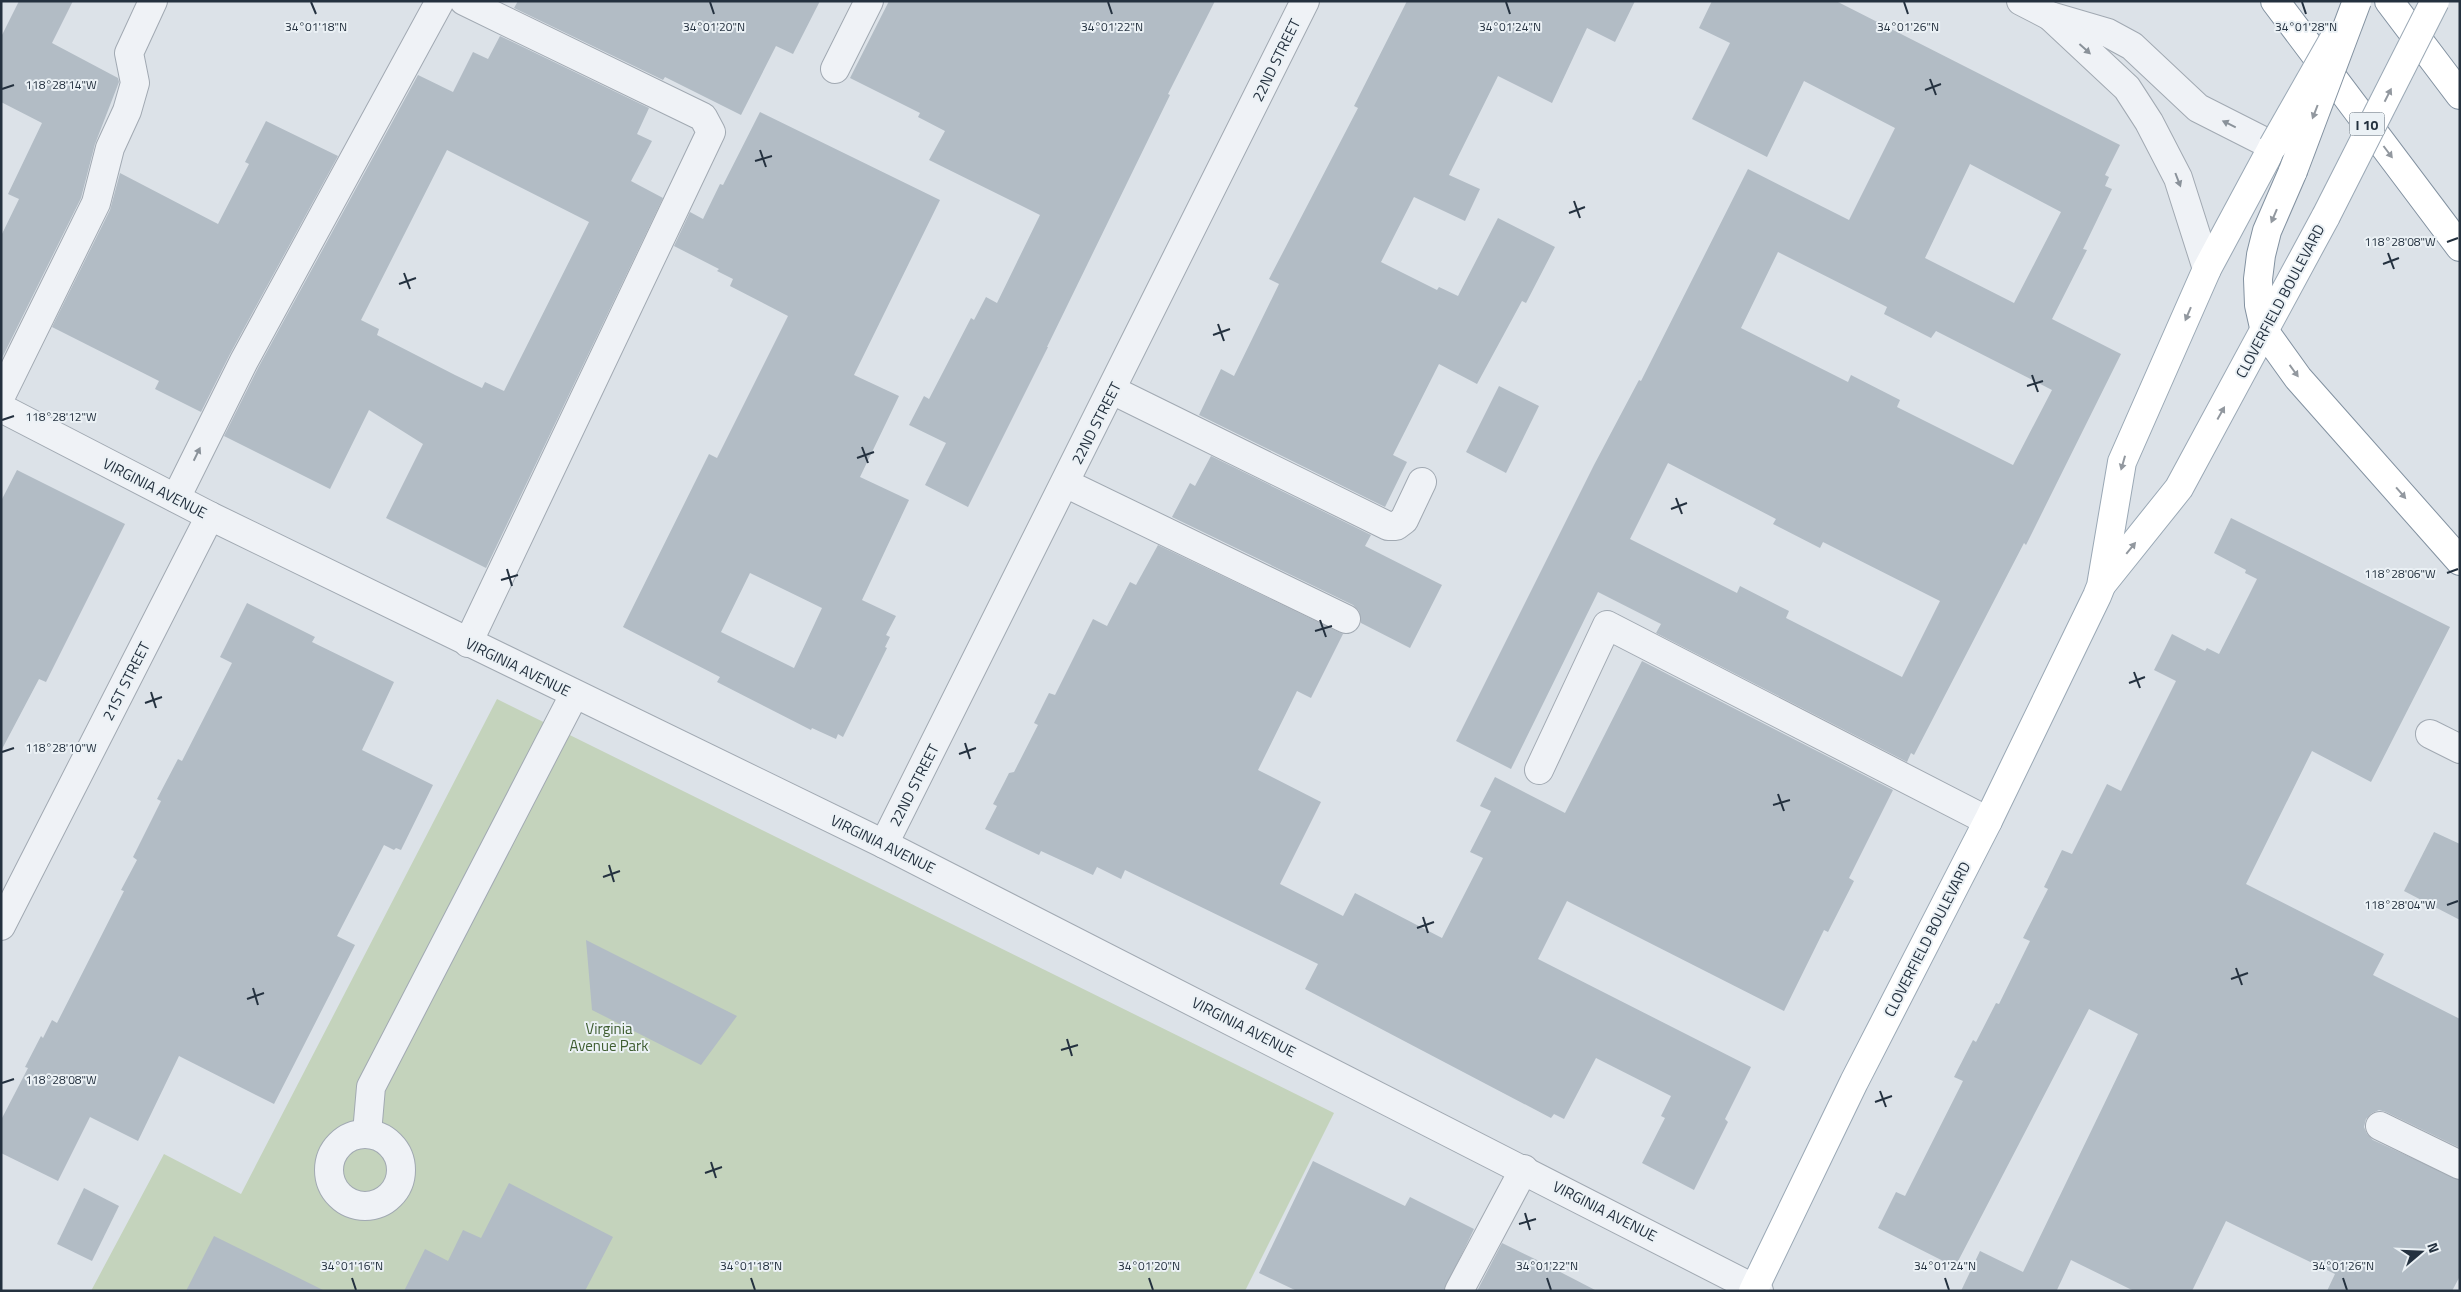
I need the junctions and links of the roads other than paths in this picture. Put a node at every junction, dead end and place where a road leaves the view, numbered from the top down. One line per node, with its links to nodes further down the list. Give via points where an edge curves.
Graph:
1 (154, 1): 19 (street, via 129,53 135,83 127,111 110,148 96,203)
2 (440, 1): 23 (street, one-way to 2, via 244,361)
3 (464, 1): 28 (street, via 703,117 711,132)
4 (869, 1): 12 (street)
5 (1305, 1): 18 (street, 22ND STREET)
6 (2021, 1): 11 (street)
7 (2275, 1): 15 (main road, I 10, one-way to 15)
8 (2356, 1): 14 (main road, CLOVERFIELD BOULEVARD, bridge); 17 (main road, one-way to 17, bridge, via 2267,231 2258,279)
9 (2389, 1): 13 (main road)
10 (2435, 1): 17 (main road, CLOVERFIELD BOULEVARD, one-way to 10, bridge)
11 (2050, 16): 14 (street, one-way to 11, via 2198,108 2132,46 2108,33); 16 (street, one-way to 16, via 2127,88 2149,122 2178,178)
12 (835, 69)
13 (2460, 95)
14 (2273, 146): 16 (main road, CLOVERFIELD BOULEVARD)
15 (2460, 247)
16 (2207, 269): 26 (main road, CLOVERFIELD BOULEVARD, one-way to 26, via 2122,462)
17 (2265, 332): 25 (main road, one-way to 25, via 2298,378); 26 (main road, CLOVERFIELD BOULEVARD, one-way to 17, via 2179,488)
18 (1112, 390): 21 (street, via 1388,526 1396,526 1404,520); 22 (street, 22ND STREET)
19 (1, 396)
20 (1, 408): 23 (street, VIRGINIA AVENUE)
21 (1422, 482)
22 (1066, 483): 27 (street); 34 (street, 22ND STREET)
23 (176, 498): 24 (street, VIRGINIA AVENUE)
24 (210, 516): 28 (street, VIRGINIA AVENUE); 35 (street, 21ST STREET)
25 (2460, 560)
26 (2101, 586): 33 (main road, CLOVERFIELD BOULEVARD)
27 (1346, 619)
28 (468, 643): 29 (street, VIRGINIA AVENUE)
29 (574, 695): 34 (street, VIRGINIA AVENUE); 37 (street, via 371,1087)
30 (2430, 734): 31 (street)
31 (2460, 748)
32 (1539, 770): 33 (street, via 1607,625)
33 (1988, 821): 40 (main road, CLOVERFIELD BOULEVARD, via 1854,1082)
34 (884, 844): 39 (street, VIRGINIA AVENUE)
35 (1, 926)
36 (2380, 1126): 38 (street)
37 (367, 1133)
38 (2460, 1165)
39 (1524, 1169): 40 (street, VIRGINIA AVENUE); 41 (street)
40 (1755, 1290)
41 (1459, 1291)

